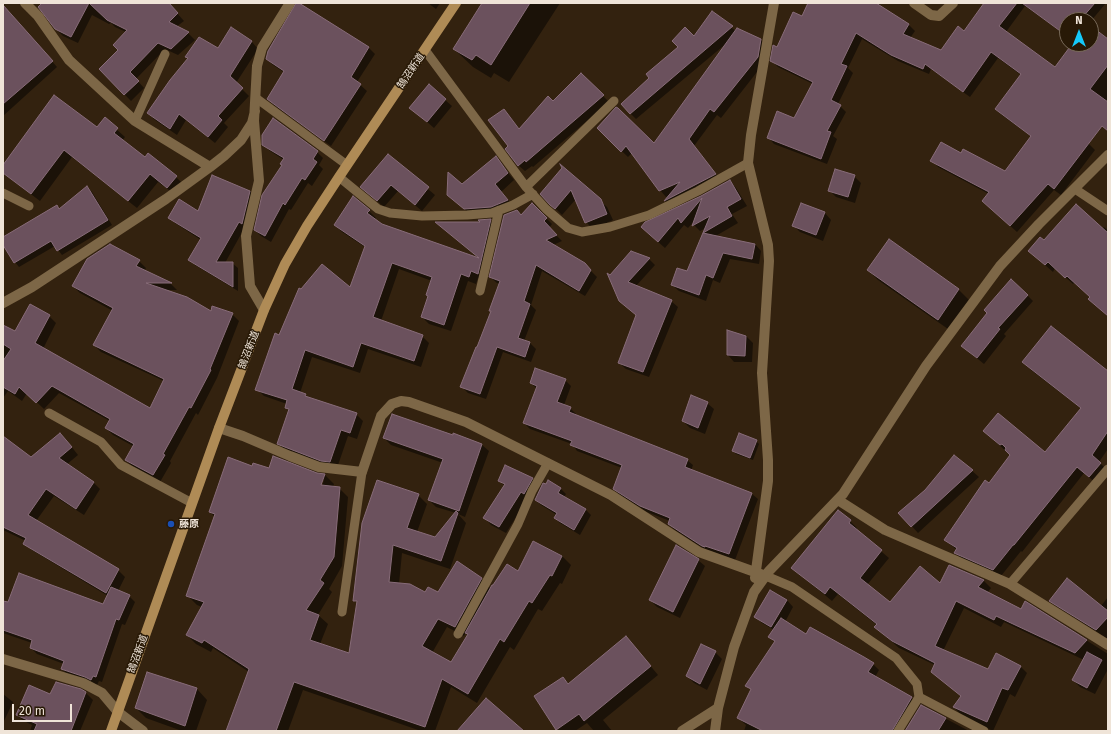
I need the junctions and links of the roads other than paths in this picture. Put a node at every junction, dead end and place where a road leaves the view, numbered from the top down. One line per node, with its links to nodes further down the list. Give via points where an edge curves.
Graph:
1 (25, 3): 12 (street, via 38,16 69,60)
2 (290, 3): 9 (street, via 262,48)
3 (456, 3): 7 (street, 鵠沼新道)
4 (774, 3): 14 (street)
5 (914, 3): 6 (street, via 931,15 940,16)
6 (952, 3)
7 (425, 50): 15 (street, 鵠沼新道); 18 (lane)
8 (165, 54): 12 (lane)
9 (256, 98): 11 (street); 15 (lane)
10 (614, 101): 18 (lane)
11 (255, 111): 16 (street, via 252,123 241,140); 27 (street, via 259,181 246,236 250,286)
12 (135, 121): 16 (street)
13 (1108, 155): 19 (street)
14 (748, 163): 21 (lane, via 649,215 610,227 582,232 568,228); 35 (street, via 768,245 769,261 762,373 768,481)
15 (347, 165): 17 (street, 鵠沼新道)
16 (210, 167): 26 (street, via 166,199 32,287)
17 (339, 177): 23 (lane, via 378,209 390,213 422,216 467,215); 27 (street, 鵠沼新道, via 285,264)
18 (526, 187): 21 (lane)
19 (1075, 189): 24 (lane); 33 (street, via 1000,266 926,366)
20 (3, 193): 22 (lane)
21 (533, 194): 23 (lane)
22 (29, 206)
23 (499, 210): 25 (lane)
24 (1108, 211)
25 (480, 290)
26 (3, 303)
27 (264, 310): 29 (street, 鵠沼新道)
28 (50, 413): 34 (lane, via 101,442 121,465)
29 (219, 428): 32 (street, via 319,467); 34 (street, 鵠沼新道)
30 (548, 463): 32 (street, via 466,422 401,401 392,404 381,416); 35 (street, via 611,495 699,552); 40 (lane)
31 (1108, 469): 37 (lane)
32 (362, 472): 39 (lane)
33 (838, 500): 36 (street); 37 (street, via 886,530)
34 (192, 503): 45 (street, 鵠沼新道)
35 (755, 571): 36 (street); 38 (street)
36 (766, 576): 38 (street); 43 (lane, via 792,587 896,658 917,684)
37 (1010, 584): 41 (street)
38 (754, 592): 44 (street, via 734,647)
39 (342, 612)
40 (458, 634)
41 (1108, 645)
42 (3, 659): 45 (street, via 83,682 102,693)
43 (919, 698): 50 (lane); 51 (lane)
44 (718, 708): 48 (street); 49 (street)
45 (118, 712): 46 (street, 鵠沼新道); 47 (street)
46 (111, 731)
47 (143, 731)
48 (682, 731)
49 (715, 731)
50 (898, 731)
51 (984, 731)

